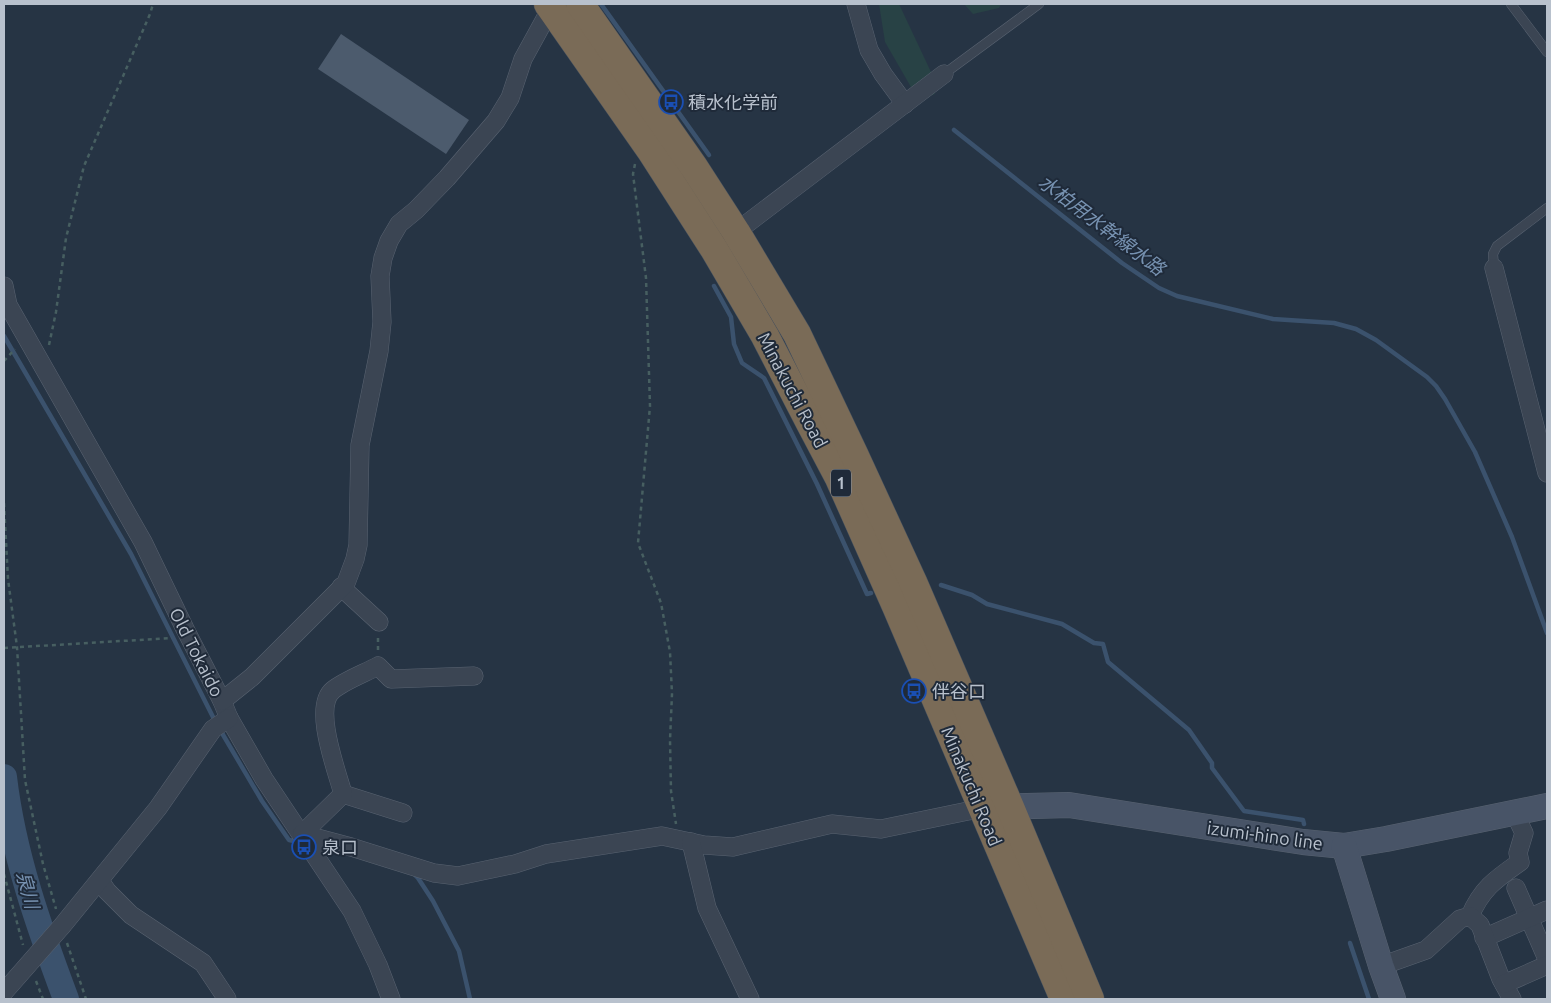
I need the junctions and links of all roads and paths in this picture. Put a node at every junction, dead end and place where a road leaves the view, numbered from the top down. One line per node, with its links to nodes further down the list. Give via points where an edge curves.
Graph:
1 (152, 4): 19 (path, via 84,166 66,238)
2 (580, 4): 12 (highway, Minakuchi Road / 1)
3 (856, 4): 9 (street, via 869,50)
4 (1039, 4): 8 (lane)
5 (1511, 4): 7 (lane)
6 (552, 5): 10 (highway, Minakuchi Road / 1); 22 (street, via 524,59 510,98 496,121 447,178 399,224 389,241 380,276 382,322 379,351 360,445 358,545 350,573)
7 (1547, 52)
8 (944, 74): 9 (street)
9 (905, 104): 12 (street)
10 (651, 151): 13 (highway, Minakuchi Road / 1); 38 (path, via 636,160 633,174 646,278 650,406 638,543 661,603 670,652 671,792 676,827)
11 (1547, 208): 14 (lane, via 1497,246 1493,254)
12 (736, 232): 13 (street); 34 (highway, Minakuchi Road / 1, via 797,334 913,582)
13 (714, 249): 32 (highway, Minakuchi Road / 1, via 765,336 839,478)
14 (1494, 268): 20 (street)
15 (4, 286): 16 (street, Old Tokaido)
16 (6, 305): 19 (street, Old Tokaido)
17 (8, 354): 18 (path)
18 (4, 361)
19 (44, 368): 24 (street, Old Tokaido, via 143,542)
20 (1547, 473)
21 (4, 503): 25 (path)
22 (341, 588): 23 (street); 29 (street, via 252,677)
23 (379, 622): 27 (path)
24 (185, 629): 25 (path, via 170,639); 29 (street, Old Tokaido)
25 (15, 647): 26 (path); 46 (path, via 25,780)
26 (4, 648)
27 (378, 666): 28 (street, via 391,679); 31 (street, via 332,690 324,706 326,731)
28 (474, 676)
29 (222, 701): 30 (street, Old Tokaido)
30 (222, 723): 37 (street, Old Tokaido); 41 (street)
31 (343, 794): 36 (street); 37 (street)
32 (980, 806): 34 (main road, izumi-hino line); 38 (street, via 881,829 832,824 733,847); 59 (highway, Minakuchi Road / 1)
33 (1547, 806): 35 (main road, izumi-hino line)
34 (1010, 807): 39 (main road, izumi-hino line, via 1069,805); 60 (highway, Minakuchi Road / 1)
35 (1514, 812): 39 (main road, izumi-hino line); 44 (street, via 1524,833 1518,853 1520,862 1494,880 1477,899)
36 (403, 813)
37 (302, 834): 38 (street, via 434,873 458,876 556,853 662,836); 57 (street, Old Tokaido, via 352,911)
38 (688, 841): 58 (street, via 707,908)
39 (1344, 846): 51 (main road)
40 (4, 874): 49 (path)
41 (100, 881): 46 (street); 56 (street, via 132,915 203,963)
42 (1516, 888): 45 (street)
43 (1547, 910): 45 (street)
44 (1470, 916): 47 (street, via 1480,925); 51 (street, via 1460,919 1426,950)
45 (1529, 918): 47 (street); 48 (street)
46 (61, 928): 49 (street); 55 (path)
47 (1484, 938): 53 (street)
48 (1547, 959)
49 (32, 961): 52 (street); 54 (path)
50 (1547, 965): 53 (street)
51 (1381, 966): 61 (main road)
52 (4, 992)
53 (1508, 992)
54 (43, 999)
55 (86, 999)
56 (227, 999)
57 (391, 999)
58 (750, 999)
59 (1064, 999)
60 (1090, 999)
61 (1393, 999)

